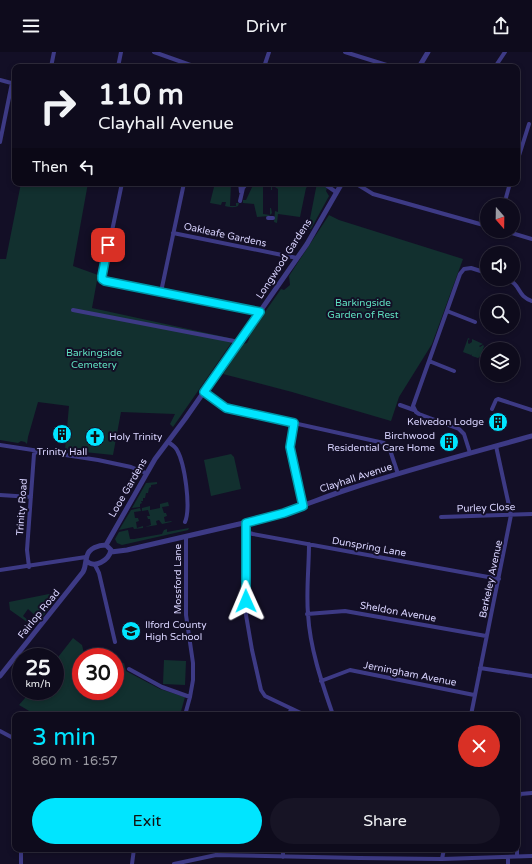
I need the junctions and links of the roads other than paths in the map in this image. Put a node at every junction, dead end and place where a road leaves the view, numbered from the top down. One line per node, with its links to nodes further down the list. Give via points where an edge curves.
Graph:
1 (54, 52): 8 (street)
2 (121, 52): 9 (street)
3 (154, 52): 10 (street)
4 (269, 52): 11 (street)
5 (345, 52): 12 (street)
6 (428, 52): 13 (street)
7 (504, 52): 14 (street)
8 (51, 64)
9 (119, 64)
10 (188, 64)
11 (265, 64)
12 (383, 64)
13 (421, 64)
14 (497, 64)
15 (0, 80): 16 (street)
16 (12, 83)
17 (12, 92): 19 (street)
18 (529, 124): 20 (street)
19 (0, 142)
20 (520, 152)
21 (121, 186): 40 (street, via 102,279)
22 (183, 186): 34 (street)
23 (240, 186): 30 (street)
24 (244, 186): 30 (street)
25 (327, 186): 29 (street)
26 (340, 186): 29 (street, Longwood Gardens)
27 (360, 186): 33 (street, via 373,194)
28 (509, 186): 31 (street)
29 (336, 192): 37 (street, Longwood Gardens)
30 (241, 194): 32 (street)
31 (506, 198)
32 (240, 201)
33 (480, 224)
34 (173, 233): 37 (street, Oakleafe Gardens); 40 (street)
35 (520, 235): 36 (street)
36 (532, 239)
37 (297, 258): 44 (street, Longwood Gardens)
38 (480, 271): 43 (street, via 464,269)
39 (517, 286): 41 (street, via 521,295)
40 (161, 292): 44 (street)
41 (532, 301)
42 (73, 310): 46 (street)
43 (447, 311): 45 (street); 47 (street)
44 (260, 312): 46 (street, Longwood Gardens)
45 (475, 322)
46 (239, 342): 49 (street, Longwood Gardens)
47 (429, 361): 48 (street); 52 (street, via 414,402)
48 (454, 371)
49 (204, 392): 54 (street, via 226,408); 56 (street, Longwood Gardens)
50 (400, 405): 52 (street)
51 (492, 409): 53 (street, via 498,399)
52 (414, 410): 60 (street, via 459,429 464,434)
53 (532, 410)
54 (294, 423): 62 (street, via 387,444); 65 (street, via 290,447)
55 (532, 436): 58 (street, Clayhall Avenue)
56 (168, 442): 61 (street, Looe Gardens); 69 (street, via 178,451 183,470 187,498)
57 (0, 445): 59 (street)
58 (496, 446): 60 (street, Clayhall Avenue); 67 (street, Berkeley Avenue)
59 (38, 450): 61 (street, via 131,467); 64 (street, Trinity Road, via 34,454)
60 (470, 453): 62 (street, Clayhall Avenue)
61 (146, 473): 74 (street, Looe Gardens)
62 (398, 474): 65 (street, Clayhall Avenue)
63 (0, 495): 64 (street)
64 (31, 497): 78 (street, Trinity Road, via 27,550)
65 (303, 506): 70 (street, Clayhall Avenue)
66 (532, 514): 67 (street, Purley Close)
67 (511, 515): 68 (street, Purley Close); 80 (street, Berkeley Avenue)
68 (441, 517)
69 (185, 522)
70 (246, 523): 71 (street); 72 (street, Clayhall Avenue)
71 (246, 532): 73 (street, Dunspring Lane); 91 (street, via 246,615 261,690 265,696)
72 (186, 537): 75 (street, Clayhall Avenue); 90 (street, Mossford Lane, via 186,615 193,663)
73 (309, 544): 80 (street, Dunspring Lane); 81 (street)
74 (106, 545): 75 (street); 76 (street, via 94,548)
75 (110, 552): 77 (street, via 107,558)
76 (86, 559): 77 (street, via 89,564); 78 (street); 86 (street, Fairlop Road, via 85,569 79,579)
77 (95, 565): 83 (street, via 99,572)
78 (29, 567): 79 (street)
79 (0, 570)
80 (499, 579): 82 (street, Berkeley Avenue)
81 (308, 614): 82 (street, Sheldon Avenue, via 345,611); 88 (street)
82 (486, 636): 84 (street, Berkeley Avenue)
83 (115, 642)
84 (480, 668): 87 (street); 89 (street, Berkeley Avenue)
85 (129, 669): 90 (street, via 162,687)
86 (0, 676)
87 (532, 676)
88 (321, 681): 89 (street, Jerningham Avenue, via 350,670); 95 (street)
89 (474, 696): 96 (street, Berkeley Avenue)
90 (190, 697): 92 (street, Mossford Lane)
91 (291, 709): 93 (street); 94 (street)
92 (185, 712)
93 (290, 712)
94 (298, 712)
95 (332, 712)
96 (471, 712)
97 (0, 731): 98 (street)
98 (12, 737)
99 (532, 793): 100 (street)
100 (520, 794)
101 (22, 852): 114 (street)
102 (134, 852): 115 (street)
103 (283, 852): 108 (street)
104 (443, 852): 112 (street)
105 (517, 852): 106 (street)
106 (517, 856): 107 (street); 109 (street)
107 (532, 856)
108 (283, 857): 110 (street); 113 (street, via 216,855)
109 (508, 857): 112 (street); 119 (street)
110 (352, 858): 111 (street); 117 (street)
111 (400, 858): 112 (street); 118 (street)
112 (442, 858)
113 (187, 863): 116 (street)
114 (22, 864)
115 (132, 864)
116 (174, 864)
117 (352, 864)
118 (400, 864)
119 (508, 864)

